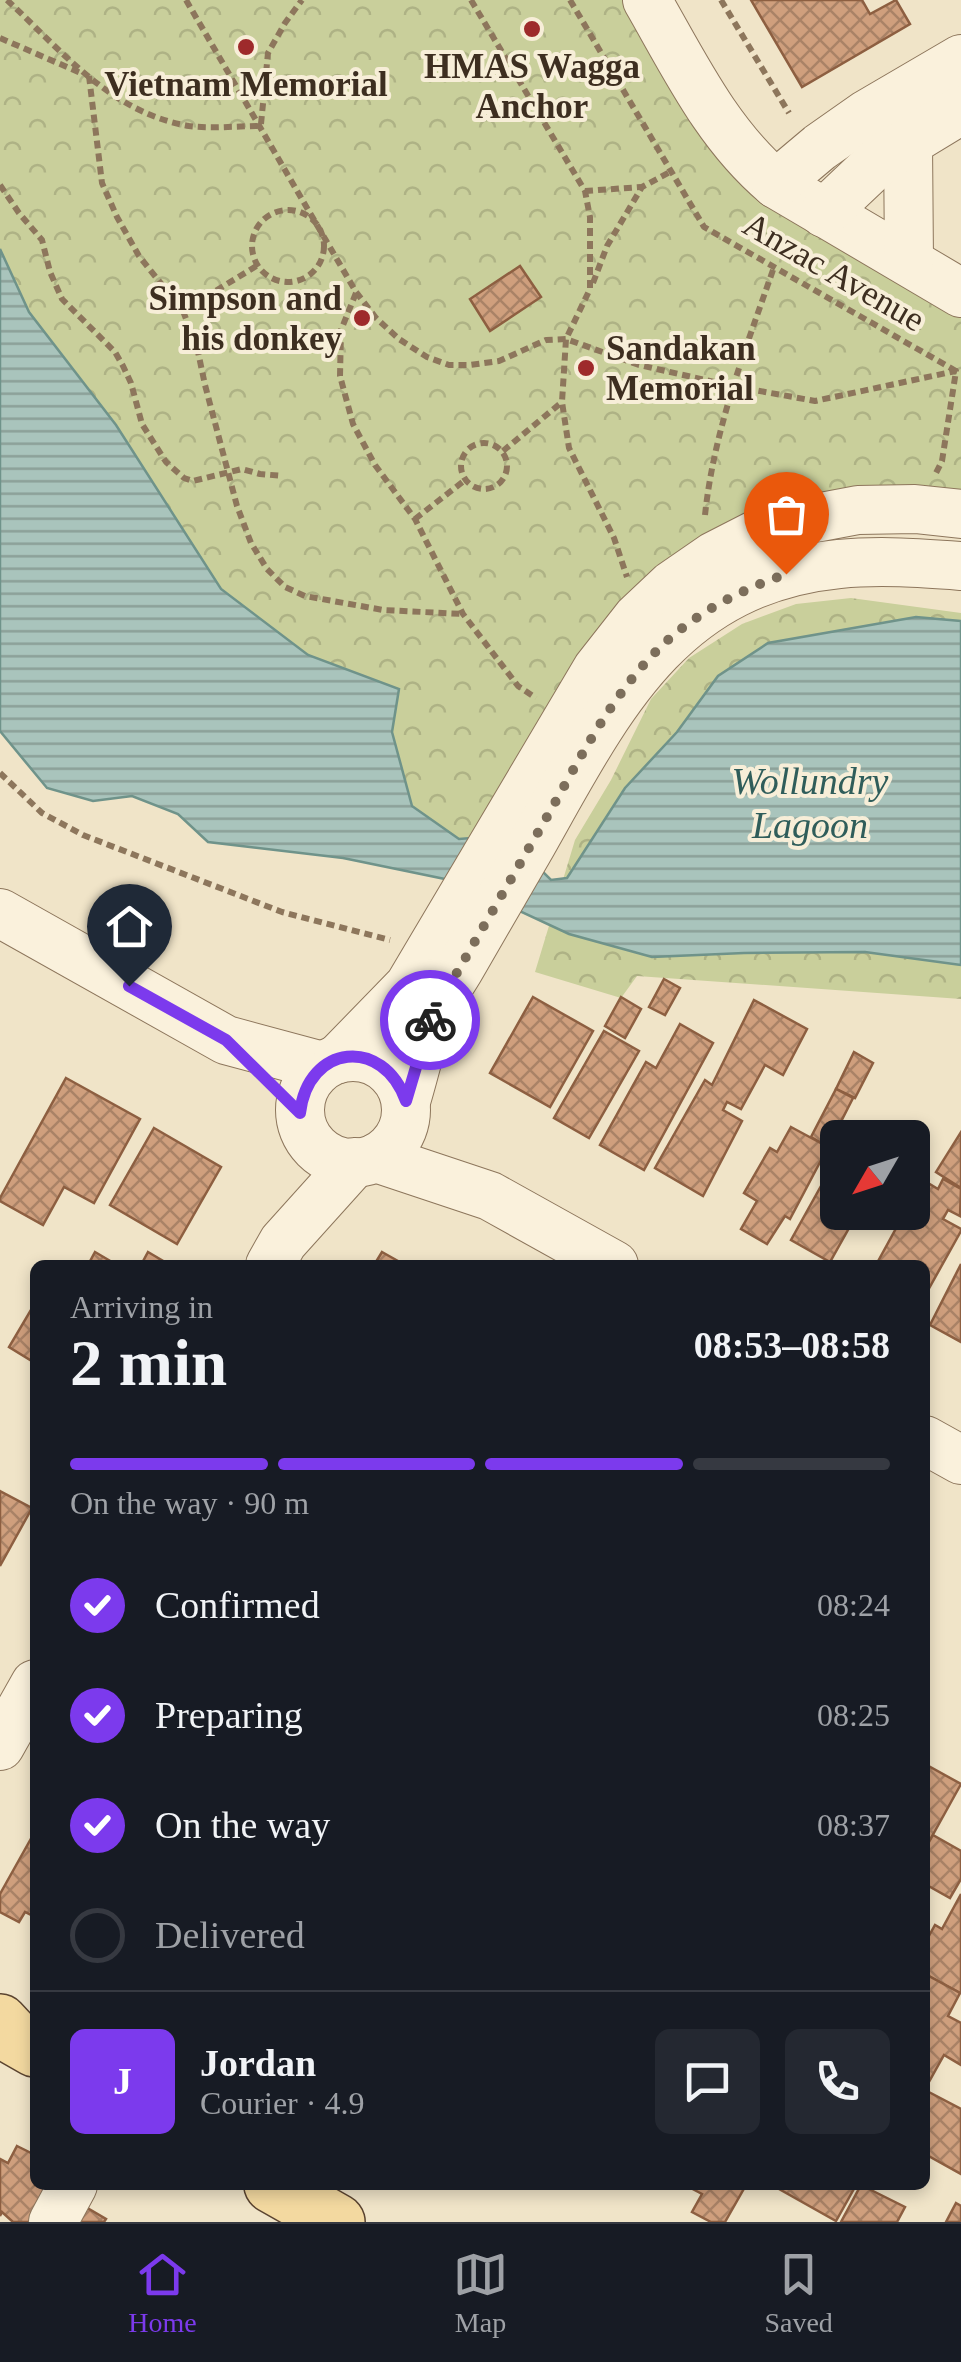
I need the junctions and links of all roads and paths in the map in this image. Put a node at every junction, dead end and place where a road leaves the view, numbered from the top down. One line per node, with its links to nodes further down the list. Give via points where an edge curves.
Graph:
1 (7, 0): 10 (path)
2 (186, 0): 13 (path)
3 (302, 0): 13 (path, via 268,53)
4 (471, 0): 19 (path)
5 (570, 0): 15 (path, Anzac Avenue)
6 (646, 0): 16 (street, via 711,112)
7 (721, 0): 12 (path)
8 (0, 38): 10 (path)
9 (961, 59): 16 (street, via 866,114)
10 (89, 76): 13 (path, via 158,119 193,127); 28 (path, via 102,183 139,256)
11 (961, 110): 14 (street)
12 (789, 113)
13 (260, 126): 21 (path)
14 (908, 143): 20 (street, via 882,158); 22 (street)
15 (670, 172): 18 (path); 24 (path, Anzac Avenue, via 704,227)
16 (776, 184): 20 (street)
17 (0, 185): 34 (path, via 42,240 62,299 123,366 142,424 166,462 192,481)
18 (642, 187): 19 (path); 25 (path)
19 (585, 191): 25 (path)
20 (824, 213): 22 (street)
21 (318, 226): 23 (path, via 294,211 271,214 253,243); 23 (path, via 323,254 310,274 288,282); 26 (path)
22 (909, 262): 27 (street)
23 (258, 266): 28 (path)
24 (774, 266): 30 (path, Anzac Avenue); 31 (path)
25 (590, 289): 29 (path)
26 (356, 292): 29 (path, via 399,339 449,365 499,361 546,340); 39 (path, via 340,330 340,376 360,437)
27 (961, 293)
28 (182, 311): 34 (path)
29 (566, 339): 31 (path, via 638,365); 32 (path)
30 (959, 372): 31 (path, via 816,400); 35 (path)
31 (732, 386): 40 (path)
32 (562, 402): 33 (path); 42 (path, via 569,448)
33 (503, 452): 37 (path, via 508,470 499,484 478,488); 37 (path, via 485,442 470,447 460,466)
34 (228, 473): 36 (path); 43 (path, via 251,543 285,587 383,610)
35 (934, 475)
36 (283, 476)
37 (466, 480): 39 (path)
38 (961, 514): 46 (street, via 858,510 805,520 757,534 672,585 597,669)
39 (415, 519): 43 (path)
40 (704, 521)
41 (961, 566): 46 (street, via 838,564 786,574 700,614 638,672)
42 (632, 590)
43 (463, 614): 44 (path, via 518,686)
44 (548, 706)
45 (0, 773): 49 (path, via 42,813 83,835 282,912)
46 (511, 845): 47 (street)
47 (483, 892): 51 (street, via 410,986); 52 (street, via 430,1019)
48 (0, 913): 50 (street)
49 (396, 942)
50 (226, 1040): 51 (street); 53 (street)
51 (330, 1063): 52 (street, via 374,1061 400,1084); 53 (street, via 302,1095)
52 (406, 1108): 54 (street, via 397,1140); 55 (street)
53 (305, 1126): 54 (street, via 332,1159); 56 (street)
54 (366, 1160): 55 (street); 56 (street)
55 (490, 1196): 57 (street)
56 (277, 1254)
57 (605, 1260)
58 (930, 1443): 59 (street)
59 (961, 1460)
60 (30, 1693): 61 (street)
61 (0, 1746)
62 (71, 2190): 64 (street)
63 (281, 2190): 65 (main road)
64 (52, 2222)
65 (337, 2222)

